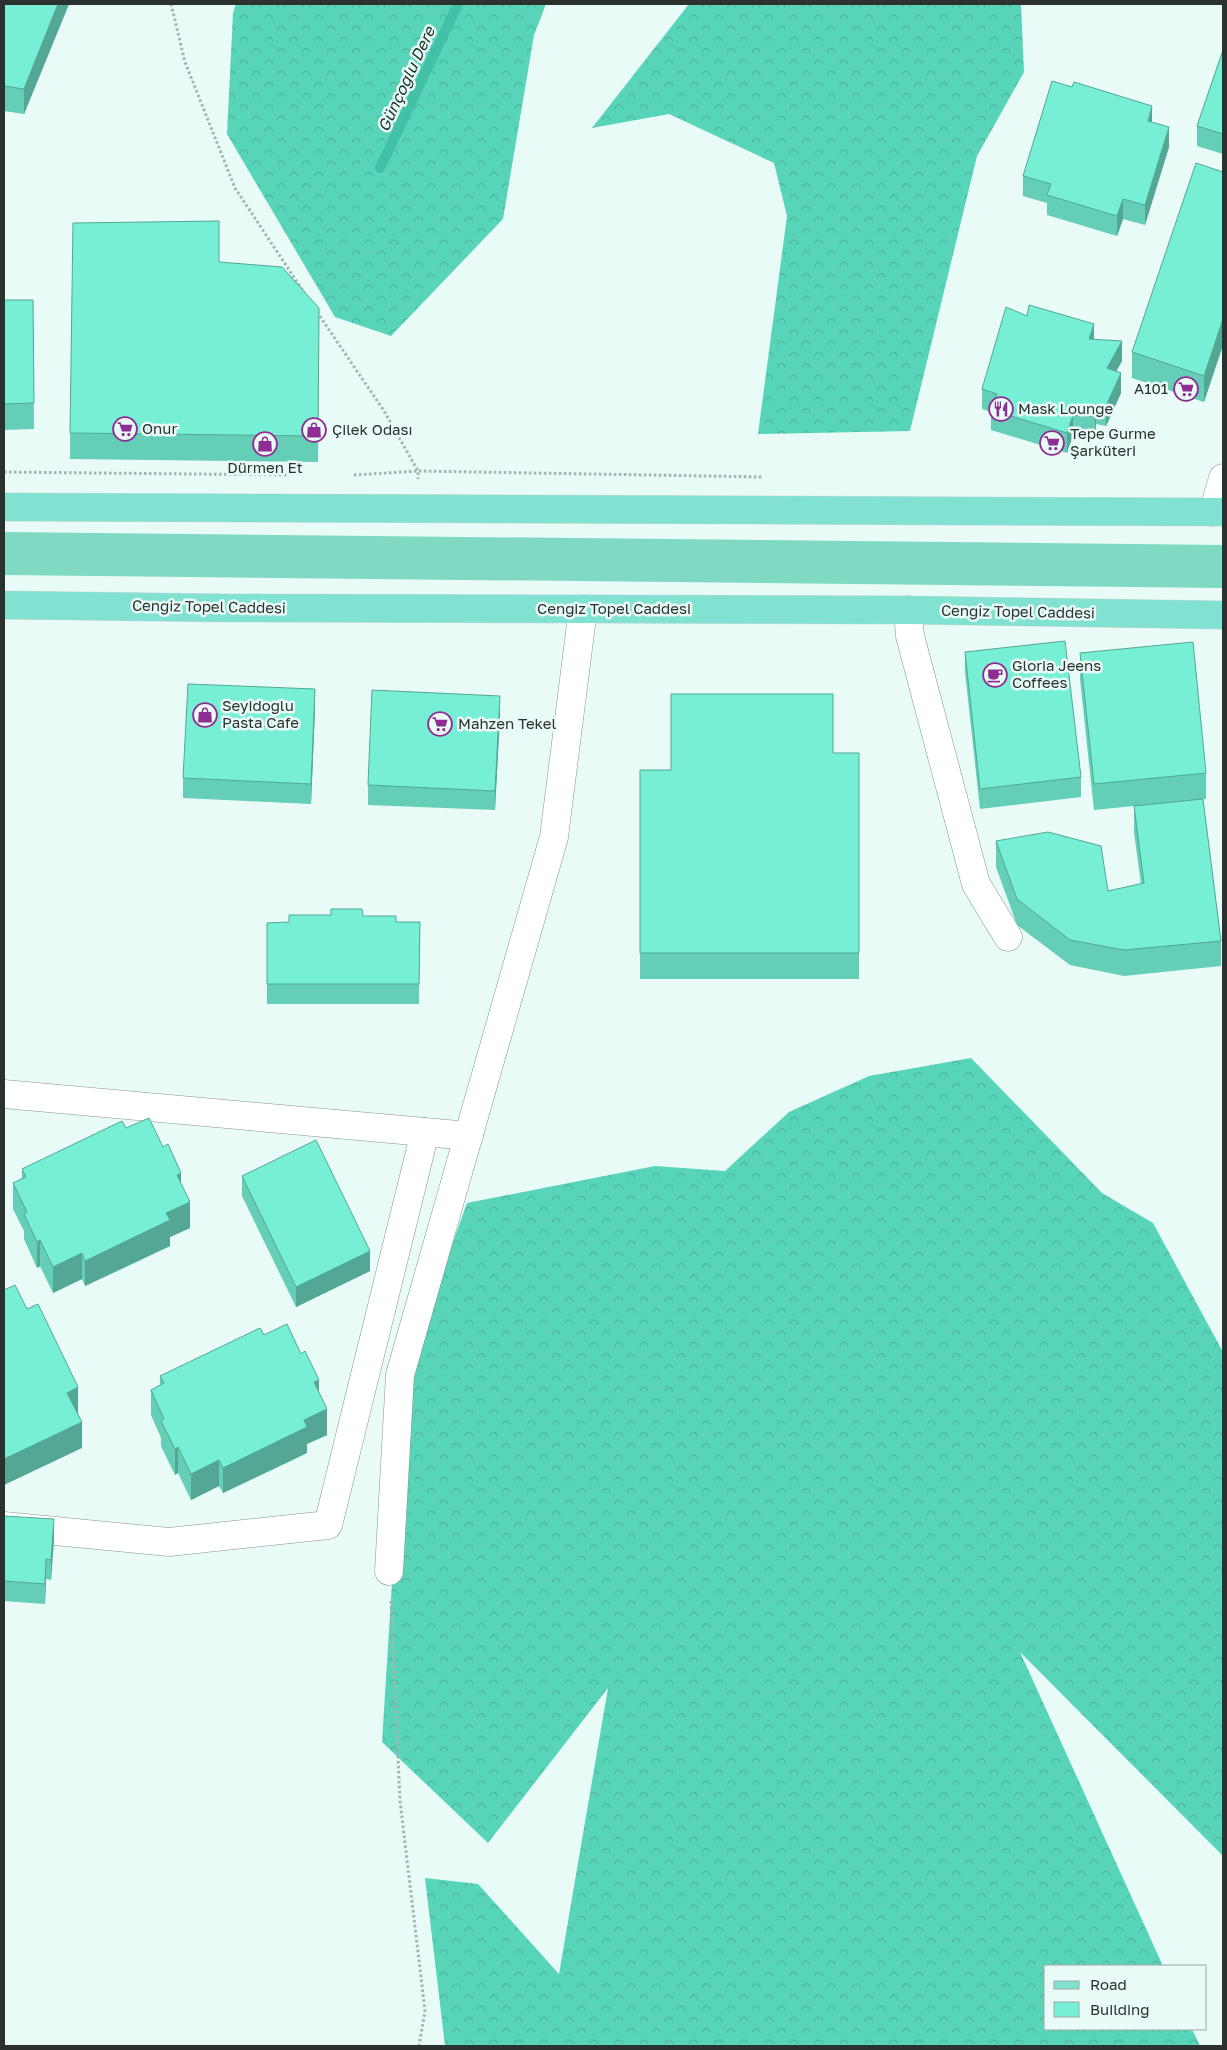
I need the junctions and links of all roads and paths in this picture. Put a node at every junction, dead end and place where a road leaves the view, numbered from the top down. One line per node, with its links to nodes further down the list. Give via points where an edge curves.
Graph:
1 (171, 4): 2 (path, via 185,62 234,188)
2 (306, 296)
3 (312, 304): 4 (path, via 384,411)
4 (418, 471): 7 (path); 8 (path); 11 (path)
5 (4, 472): 6 (path)
6 (291, 475)
7 (350, 476)
8 (766, 477)
9 (1223, 478): 12 (street)
10 (4, 507): 11 (main road)
11 (417, 509): 12 (main road)
12 (1218, 512)
13 (4, 605): 14 (main road, Cengiz Topel Caddesi)
14 (583, 609): 15 (main road, Cengiz Topel Caddesi); 20 (street, via 554,837)
15 (908, 610): 16 (main road, Cengiz Topel Caddesi); 17 (street, via 910,636 976,884)
16 (1223, 615)
17 (1008, 937)
18 (4, 1094): 19 (street)
19 (425, 1132): 20 (street); 21 (street, via 328,1525 169,1542)
20 (469, 1136): 22 (street, via 400,1375)
21 (4, 1526)
22 (389, 1571): 23 (path, via 400,1801 425,2011)
23 (419, 2046)

